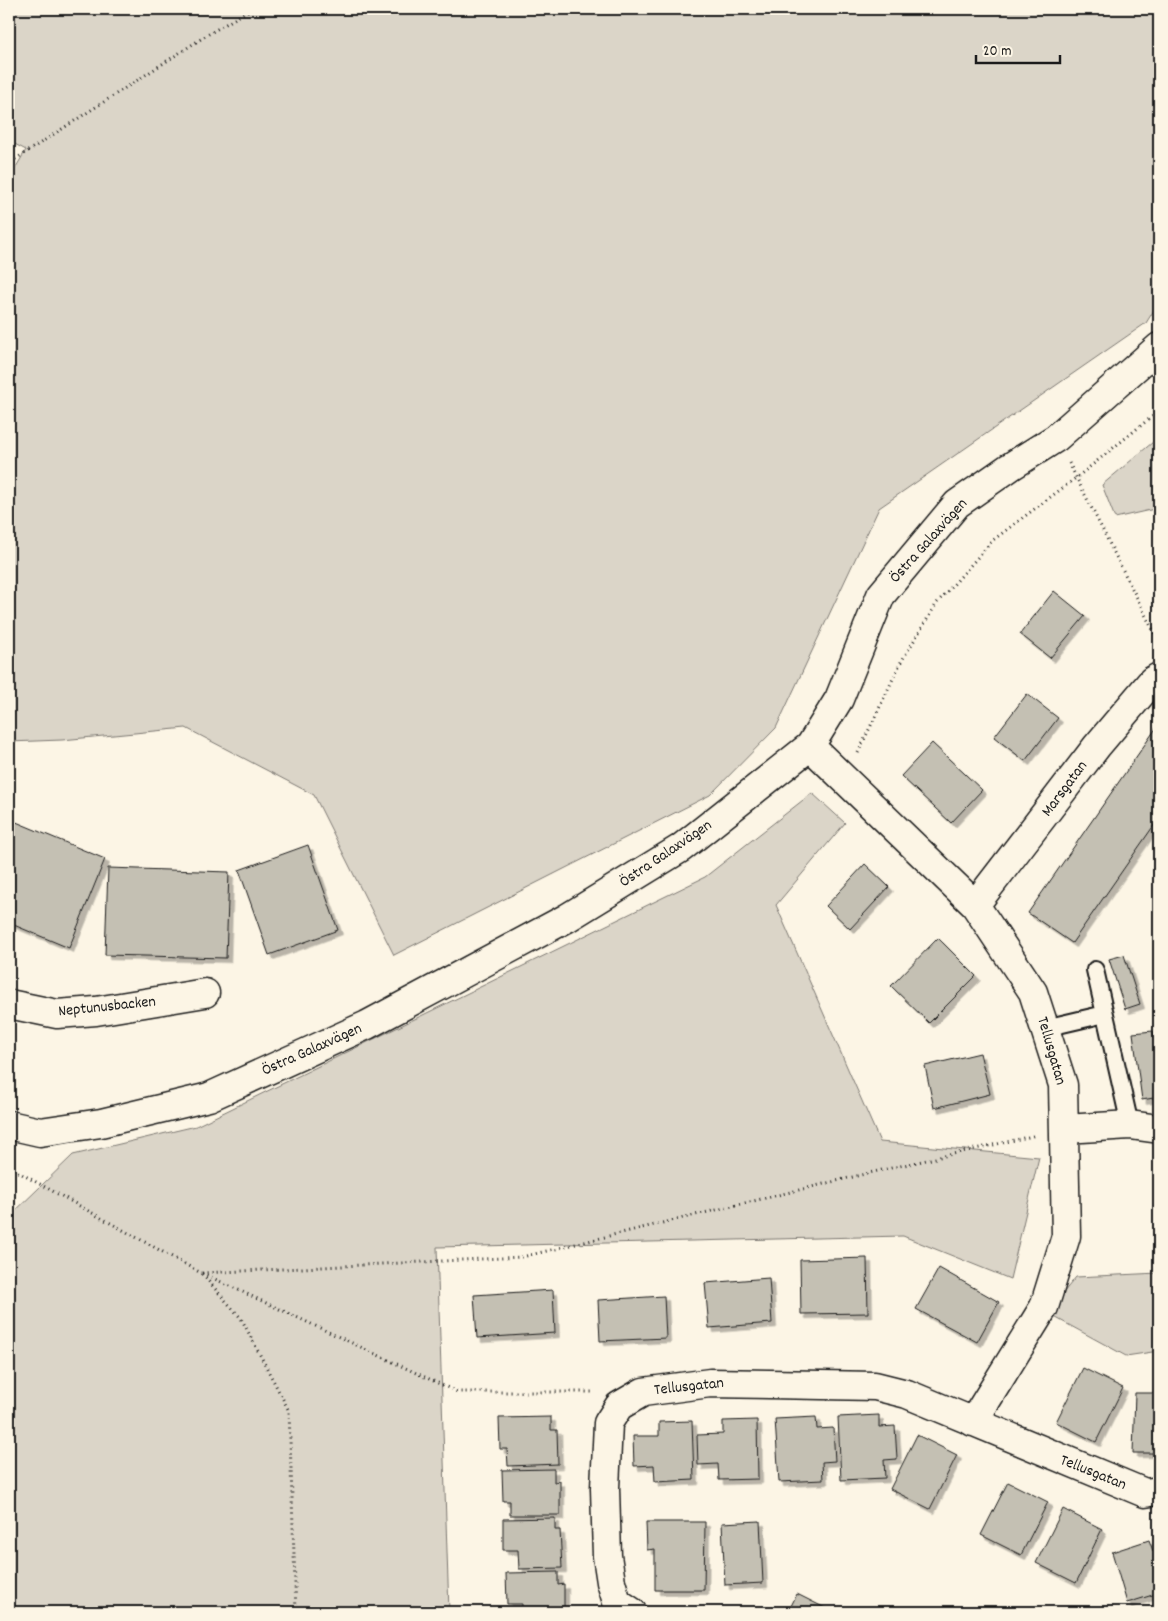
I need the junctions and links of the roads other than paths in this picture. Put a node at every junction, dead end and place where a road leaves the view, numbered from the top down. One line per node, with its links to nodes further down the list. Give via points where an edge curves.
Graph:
1 (1159, 347): 3 (street, Östra Galaxvägen, via 1056,438 957,504 881,595 839,699)
2 (1159, 677): 4 (street, Marsgatan, via 1152,681 1097,746)
3 (810, 746): 4 (street, Tellusgatan); 10 (street, Östra Galaxvägen, via 681,848 567,918 367,1026 209,1097 101,1123 40,1132)
4 (975, 905): 9 (street, Tellusgatan, via 1033,992)
5 (1094, 970): 8 (lane)
6 (205, 993): 7 (street, Neptunusbacken, via 96,1011 57,1014)
7 (9, 1004)
8 (1105, 1014): 9 (lane); 11 (lane)
9 (1045, 1028): 12 (street, Tellusgatan, via 1063,1085)
10 (9, 1125)
11 (1130, 1125): 12 (street); 13 (street)
12 (1064, 1129): 14 (street, Tellusgatan, via 1066,1236 1044,1307)
13 (1159, 1129)
14 (973, 1422): 15 (street, Tellusgatan, via 1145,1494); 16 (street, Tellusgatan, via 907,1394 876,1386 710,1383 643,1392 619,1406 608,1424 606,1556 617,1602)
15 (1159, 1491)
16 (632, 1612)

